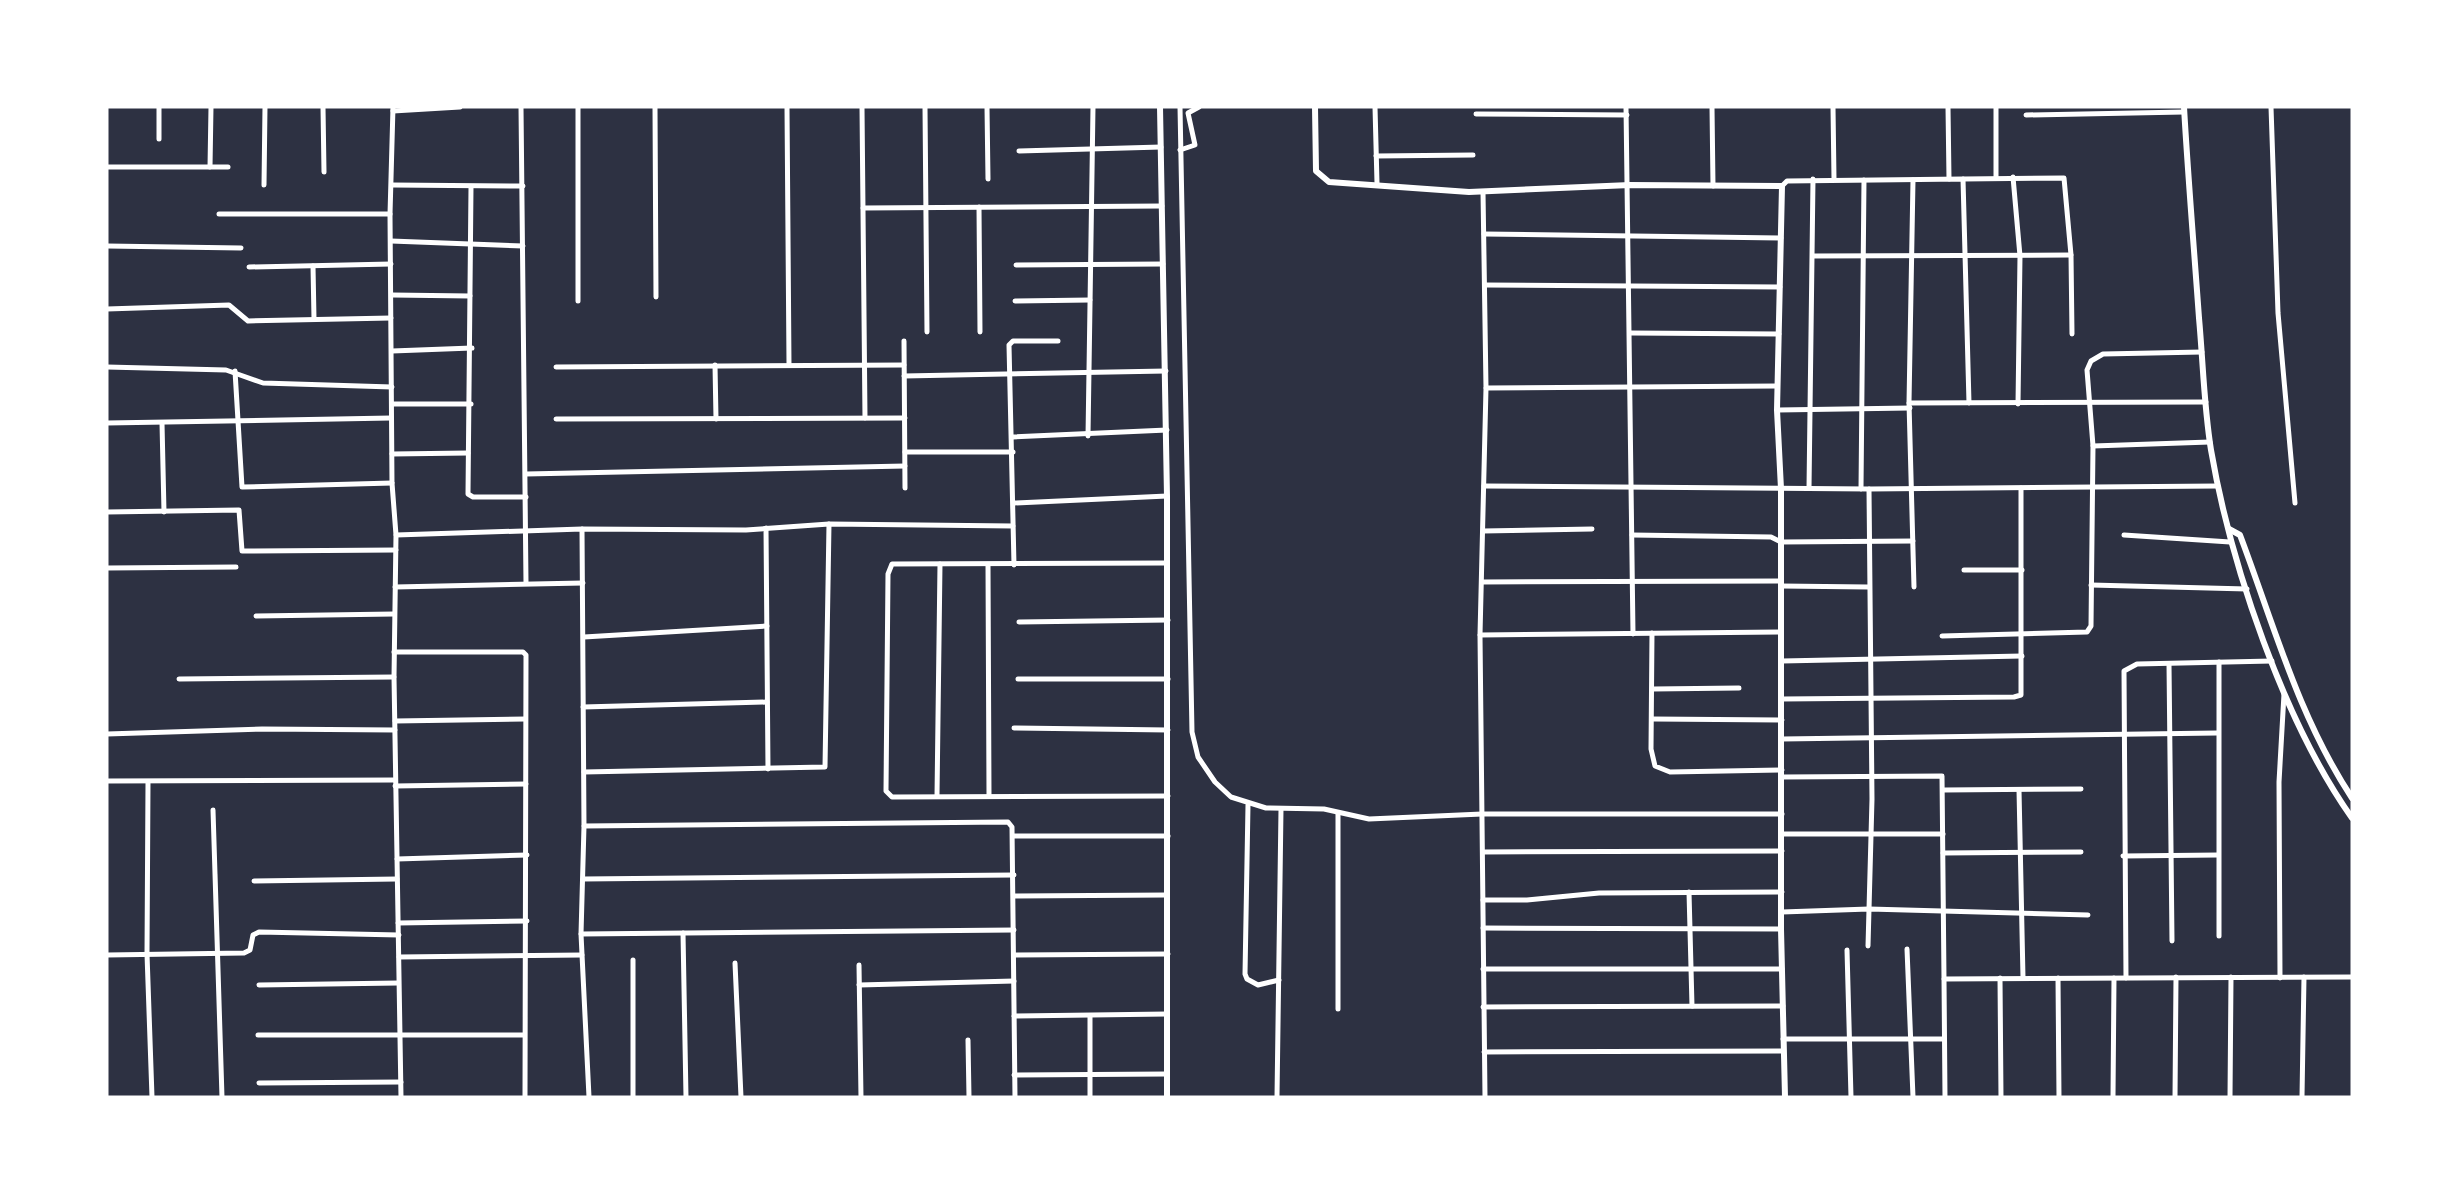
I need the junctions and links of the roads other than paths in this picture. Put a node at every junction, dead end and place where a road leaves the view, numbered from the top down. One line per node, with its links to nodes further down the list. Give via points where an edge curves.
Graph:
1 (159, 107): 32 (street)
2 (211, 107): 40 (street)
3 (265, 107): 53 (street)
4 (323, 107): 42 (street)
5 (460, 107): 26 (street)
6 (521, 107): 56 (street)
7 (578, 107): 95 (street)
8 (655, 107): 93 (street)
9 (787, 107): 110 (street)
10 (862, 107): 64 (street)
11 (925, 107): 62 (street)
12 (987, 107): 45 (street)
13 (1093, 107): 34 (street)
14 (1160, 107): 33 (street)
15 (1180, 107): 35 (street)
16 (1199, 107): 35 (street, via 1188,113 1195,145)
17 (1315, 107): 52 (street, via 1317,171 1329,182)
18 (1375, 107): 38 (street)
19 (1626, 107): 29 (street)
20 (1712, 107): 57 (street)
21 (1833, 107): 49 (street)
22 (1948, 107): 47 (street)
23 (1996, 107): 43 (street)
24 (2050, 107): 31 (street)
25 (2271, 107): 169 (street, via 2278,313)
26 (393, 109): 54 (street)
27 (2184, 109): 31 (street); 109 (street)
28 (1476, 114): 29 (street)
29 (1627, 115): 55 (street)
30 (2026, 115): 31 (street)
31 (2051, 115)
32 (159, 139)
33 (1161, 147): 34 (street); 61 (street)
34 (1094, 149): 36 (street); 65 (street)
35 (1180, 149): 264 (street, via 1193,743 1215,782)
36 (1019, 151)
37 (1473, 155): 38 (street)
38 (1376, 156): 52 (street)
39 (107, 167): 40 (street)
40 (210, 167): 41 (street)
41 (228, 167)
42 (324, 172)
43 (1996, 177): 44 (street); 48 (street)
44 (2013, 177): 77 (street, via 2064,178); 81 (street)
45 (988, 179)
46 (1813, 179): 49 (street); 58 (street, via 1787,181); 78 (street)
47 (1949, 179): 48 (street); 51 (street)
48 (1963, 179): 80 (street)
49 (1834, 180): 50 (street)
50 (1864, 180): 51 (street); 76 (street)
51 (1913, 180): 79 (street)
52 (1377, 183): 60 (street)
53 (264, 185)
54 (392, 185): 59 (street); 67 (street)
55 (1630, 185): 57 (street); 60 (street); 69 (street)
56 (523, 186): 59 (street); 74 (street)
57 (1713, 186): 58 (street)
58 (1782, 186): 70 (street)
59 (471, 187): 72 (street)
60 (1483, 192): 68 (street)
61 (1162, 206): 65 (street); 84 (street)
62 (925, 207): 63 (street); 64 (street); 100 (street)
63 (979, 207): 65 (street); 101 (street)
64 (863, 208): 112 (street)
65 (1089, 208): 83 (street)
66 (219, 214): 67 (street)
67 (390, 214): 71 (street)
68 (1484, 234): 69 (street); 89 (street)
69 (1630, 234): 70 (street); 88 (street)
70 (1781, 238): 90 (street)
71 (391, 241): 72 (street); 82 (street)
72 (470, 244): 74 (street); 92 (street)
73 (107, 246): 75 (street)
74 (523, 246): 153 (street)
75 (241, 247)
76 (1865, 254): 78 (street); 79 (street); 132 (street)
77 (2071, 254): 81 (street); 104 (street)
78 (1813, 256): 134 (street)
79 (1912, 256): 80 (street); 131 (street)
80 (1966, 256): 81 (street); 126 (street)
81 (2020, 256): 130 (street)
82 (391, 264): 86 (street); 91 (street)
83 (1090, 264): 84 (street); 85 (street); 94 (street)
84 (1163, 264): 118 (street)
85 (1016, 265)
86 (313, 266): 87 (street); 99 (street)
87 (249, 267)
88 (1630, 284): 89 (street); 90 (street); 102 (street)
89 (1485, 285): 124 (street)
90 (1780, 287): 103 (street)
91 (392, 295): 92 (street); 98 (street)
92 (470, 296): 107 (street)
93 (656, 297)
94 (1090, 300): 96 (street); 117 (street)
95 (578, 301)
96 (1015, 301)
97 (107, 309): 99 (street, via 229,305 248,321)
98 (391, 318): 99 (street); 108 (street)
99 (314, 319)
100 (927, 332)
101 (980, 332)
102 (1631, 333): 103 (street); 121 (street)
103 (1779, 334): 122 (street)
104 (2072, 334)
105 (904, 341): 113 (street)
106 (1058, 341): 119 (street, via 1010,342)
107 (472, 348): 108 (street); 129 (street)
108 (392, 351): 123 (street)
109 (2202, 352): 125 (street); 127 (street, via 2096,357 2087,370)
110 (789, 364): 111 (street); 112 (street)
111 (715, 365): 115 (street); 139 (street)
112 (864, 365): 113 (street); 136 (street)
113 (904, 365): 120 (street)
114 (107, 367): 116 (street)
115 (556, 367)
116 (235, 371): 123 (street, via 263,383); 140 (street)
117 (1090, 371): 118 (street); 119 (street); 144 (street)
118 (1166, 371): 143 (street)
119 (1010, 375): 120 (street); 145 (street)
120 (904, 376): 137 (street)
121 (1631, 386): 122 (street); 124 (street); 157 (street)
122 (1777, 386): 133 (street)
123 (392, 387): 128 (street)
124 (1486, 387): 155 (street)
125 (2206, 402): 127 (street); 146 (street)
126 (1969, 403): 130 (street); 131 (street)
127 (2089, 403): 130 (street); 147 (street)
128 (392, 404): 129 (street); 135 (street)
129 (471, 404): 150 (street)
130 (2018, 404)
131 (1910, 406): 132 (street); 164 (street)
132 (1860, 409): 134 (street); 162 (street)
133 (1777, 410): 134 (street); 161 (street)
134 (1809, 410): 159 (street)
135 (391, 418): 140 (street); 151 (street)
136 (865, 418): 137 (street); 139 (street)
137 (905, 418): 148 (street)
138 (556, 419): 139 (street)
139 (716, 419)
140 (237, 421): 142 (street); 154 (street, via 242,487)
141 (107, 423): 142 (street)
142 (162, 423): 171 (street)
143 (1167, 430): 144 (street); 166 (street)
144 (1088, 436): 145 (street)
145 (1013, 437): 149 (street)
146 (2210, 442): 147 (street); 156 (street)
147 (2093, 446): 165 (street)
148 (905, 452): 149 (street); 152 (street)
149 (1013, 452): 168 (street)
150 (468, 453): 151 (street); 167 (street, via 470,495)
151 (392, 454): 154 (street)
152 (905, 466): 153 (street); 158 (street)
153 (526, 474): 167 (street)
154 (392, 483): 180 (street)
155 (1484, 486): 157 (street); 178 (street)
156 (2218, 486): 165 (street); 177 (street)
157 (1632, 487): 161 (street); 181 (street)
158 (905, 488)
159 (1809, 488): 161 (street); 162 (street)
160 (2021, 488): 164 (street); 165 (street); 195 (street)
161 (1781, 489): 184 (street)
162 (1861, 489): 163 (street)
163 (1869, 489): 164 (street); 185 (street)
164 (1911, 489): 183 (street)
165 (2092, 489): 201 (street)
166 (1167, 496): 168 (street); 188 (street)
167 (526, 497): 179 (street)
168 (1014, 503): 173 (street)
169 (2295, 503)
170 (107, 512): 171 (street)
171 (164, 512): 187 (street, via 239,510 242,551)
172 (829, 524): 173 (street); 174 (street); 249 (street, via 827,763 823,768)
173 (1013, 526): 191 (street)
174 (766, 528): 175 (street); 210 (street)
175 (582, 529): 179 (street); 199 (street)
176 (1591, 529): 178 (street)
177 (2229, 529): 186 (street); 263 (street, via 2240,535 2286,669 2312,728)
178 (1483, 531): 197 (street)
179 (526, 532): 180 (street); 198 (street)
180 (396, 535): 187 (street)
181 (1632, 535): 184 (street, via 1771,537); 196 (street)
182 (2124, 535): 186 (street)
183 (1913, 541): 185 (street); 204 (street)
184 (1781, 542): 185 (street); 200 (street)
185 (1869, 542): 203 (street)
186 (2230, 542): 205 (street)
187 (396, 550): 202 (street)
188 (1167, 563): 191 (street); 208 (street)
189 (940, 564): 190 (street); 261 (street); 261 (street, via 892,564 888,574 889,796)
190 (988, 565): 191 (street); 260 (street)
191 (1014, 565)
192 (236, 567): 193 (street)
193 (107, 568)
194 (1964, 570): 195 (street)
195 (2022, 570): 215 (street)
196 (1632, 580): 197 (street); 200 (street); 213 (street)
197 (1482, 582): 214 (street)
198 (526, 583): 199 (street); 202 (street)
199 (583, 583): 217 (street)
200 (1781, 584): 203 (street); 211 (street)
201 (2091, 585): 205 (street); 215 (street, via 2088,632)
202 (395, 587): 206 (street)
203 (1868, 587): 220 (street)
204 (1914, 587)
205 (2247, 589): 221 (street)
206 (394, 614): 207 (street); 218 (street)
207 (256, 616)
208 (1168, 620): 209 (street); 228 (street)
209 (1019, 622)
210 (767, 626): 217 (street); 234 (street)
211 (1781, 632): 212 (street); 222 (street)
212 (1652, 633): 213 (street); 230 (street)
213 (1633, 634): 214 (street)
214 (1480, 635): 268 (street)
215 (2022, 635): 216 (street); 219 (street)
216 (1942, 636)
217 (584, 637): 235 (street)
218 (394, 652): 225 (street); 236 (street, via 524,653)
219 (2022, 656): 220 (street); 232 (street, via 2023,691 2018,696)
220 (1868, 660): 222 (street); 232 (street)
221 (2272, 660): 223 (street); 231 (street)
222 (1782, 661): 233 (street)
223 (2219, 662): 224 (street); 243 (street)
224 (2169, 664): 245 (street, via 2137,664 2124,671); 246 (street)
225 (394, 677): 226 (street); 239 (street)
226 (179, 679)
227 (1018, 679): 228 (street)
228 (1168, 679): 242 (street)
229 (1739, 688): 230 (street)
230 (1653, 689): 237 (street)
231 (2284, 689): 270 (street, via 2318,765); 338 (street, via 2279,782)
232 (1869, 697): 233 (street); 248 (street)
233 (1782, 699): 238 (street)
234 (767, 702): 235 (street); 249 (street)
235 (583, 707): 250 (street)
236 (525, 719): 239 (street); 256 (street)
237 (1653, 719): 238 (street); 251 (street, via 1652,761 1661,771)
238 (1782, 720): 247 (street)
239 (395, 721): 241 (street)
240 (1014, 728): 242 (street)
241 (396, 730): 244 (street); 255 (street)
242 (1168, 730): 262 (street)
243 (2217, 733): 246 (street); 283 (street)
244 (107, 734)
245 (2123, 736): 246 (street); 248 (street); 284 (street)
246 (2170, 736): 285 (street)
247 (1782, 738): 248 (street); 251 (street)
248 (1871, 738): 252 (street)
249 (768, 769): 250 (street)
250 (584, 772): 271 (street)
251 (1782, 774): 252 (street); 269 (street)
252 (1871, 775): 258 (street, via 1938,774); 272 (street)
253 (107, 781): 254 (street)
254 (148, 783): 255 (street); 316 (street)
255 (395, 783): 256 (street); 286 (street)
256 (526, 784): 282 (street)
257 (2081, 789): 259 (street)
258 (1944, 790): 259 (street); 274 (street)
259 (2020, 790): 281 (street)
260 (989, 795): 261 (street); 262 (street)
261 (937, 796)
262 (1168, 796): 276 (street)
263 (2352, 798)
264 (1248, 805): 265 (street); 340 (street, via 1245,974 1258,985)
265 (1281, 809): 267 (street); 340 (street)
266 (213, 810): 315 (street)
267 (1338, 813): 268 (street, via 1369,818); 348 (street)
268 (1482, 814): 269 (street); 278 (street)
269 (1782, 814): 273 (street)
270 (2352, 818)
271 (584, 826): 275 (street, via 1004,821 1011,824); 289 (street)
272 (1872, 833): 273 (street); 274 (street); 296 (street)
273 (1782, 834): 277 (street)
274 (1943, 834): 280 (street)
275 (1013, 836): 276 (street); 287 (street)
276 (1168, 836): 293 (street)
277 (1782, 851): 278 (street); 292 (street)
278 (1483, 852): 295 (street)
279 (2081, 852): 281 (street)
280 (1943, 853): 281 (street); 298 (street)
281 (2020, 853): 299 (street)
282 (527, 855): 286 (street); 301 (street)
283 (2218, 855): 285 (street); 310 (street)
284 (2123, 856): 285 (street); 337 (street)
285 (2171, 856): 311 (street)
286 (397, 859): 288 (street)
287 (1014, 875): 289 (street); 294 (street)
288 (397, 879): 290 (street); 302 (street)
289 (583, 879): 308 (street)
290 (254, 881)
291 (1689, 892): 292 (street); 295 (street); 306 (street)
292 (1782, 892): 297 (street)
293 (1167, 895): 294 (street); 317 (street)
294 (1015, 896): 305 (street)
295 (1483, 900): 303 (street)
296 (1868, 909): 297 (street); 298 (street); 312 (street)
297 (1782, 912): 304 (street)
298 (1943, 912): 299 (street); 339 (street)
299 (2021, 914): 300 (street); 334 (street)
300 (2088, 915)
301 (527, 921): 302 (street); 319 (street)
302 (398, 923): 309 (street)
303 (1483, 928): 306 (street); 328 (street)
304 (1781, 929): 306 (street); 327 (street)
305 (1014, 930): 307 (street); 321 (street)
306 (1689, 931): 326 (street)
307 (683, 933): 308 (street); 373 (street)
308 (581, 934): 320 (street)
309 (399, 935): 315 (street, via 259,932 253,935 248,952); 322 (street)
310 (2219, 936)
311 (2172, 941)
312 (1868, 946)
313 (1907, 949): 356 (street)
314 (1847, 950): 359 (street)
315 (217, 952): 316 (street); 368 (street)
316 (147, 954): 318 (street); 367 (street)
317 (1168, 954): 321 (street); 349 (street)
318 (107, 955)
319 (526, 956): 320 (street); 322 (street); 354 (street)
320 (582, 956): 371 (street)
321 (1014, 956): 341 (street)
322 (399, 957): 342 (street)
323 (634, 960): 372 (street)
324 (736, 963): 374 (street)
325 (859, 965): 344 (street)
326 (1691, 969): 327 (street); 328 (street); 345 (street)
327 (1782, 969): 346 (street)
328 (1483, 970): 347 (street)
329 (2175, 977): 330 (street); 337 (street); 389 (street)
330 (2231, 977): 338 (street); 390 (street)
331 (2304, 977): 332 (street); 338 (street); 391 (street)
332 (2352, 977)
333 (2000, 978): 334 (street); 339 (street); 386 (street)
334 (2023, 978): 335 (street)
335 (2058, 978): 336 (street); 387 (street)
336 (2114, 978): 337 (street); 388 (street)
337 (2126, 978)
338 (2280, 978)
339 (1944, 979): 357 (street)
340 (1279, 980): 380 (street)
341 (1014, 981): 344 (street); 350 (street)
342 (398, 983): 343 (street); 352 (street)
343 (259, 985)
344 (859, 985): 375 (street)
345 (1692, 1006): 346 (street); 347 (street)
346 (1783, 1006): 355 (street)
347 (1483, 1007): 361 (street)
348 (1338, 1009)
349 (1167, 1014): 351 (street); 362 (street)
350 (1014, 1016): 351 (street); 363 (street)
351 (1090, 1016): 364 (street)
352 (400, 1032): 353 (street); 354 (street); 365 (street)
353 (258, 1035)
354 (524, 1035): 370 (street)
355 (1783, 1039): 359 (street); 360 (street)
356 (1910, 1039): 357 (street); 359 (street); 384 (street)
357 (1944, 1039): 385 (street)
358 (968, 1040): 376 (street)
359 (1850, 1040): 383 (street)
360 (1783, 1051): 361 (street); 382 (street)
361 (1484, 1052): 381 (street)
362 (1167, 1074): 364 (street); 379 (street)
363 (1014, 1076): 364 (street); 377 (street)
364 (1090, 1076): 378 (street)
365 (401, 1082): 366 (street); 369 (street)
366 (259, 1083)
367 (152, 1097)
368 (222, 1097)
369 (401, 1097)
370 (525, 1097)
371 (589, 1097)
372 (634, 1097)
373 (686, 1097)
374 (741, 1097)
375 (861, 1097)
376 (969, 1097)
377 (1015, 1097)
378 (1090, 1097)
379 (1167, 1097)
380 (1278, 1097)
381 (1485, 1097)
382 (1785, 1097)
383 (1851, 1097)
384 (1913, 1097)
385 (1945, 1097)
386 (2001, 1097)
387 (2059, 1097)
388 (2113, 1097)
389 (2175, 1097)
390 (2230, 1097)
391 (2302, 1097)

